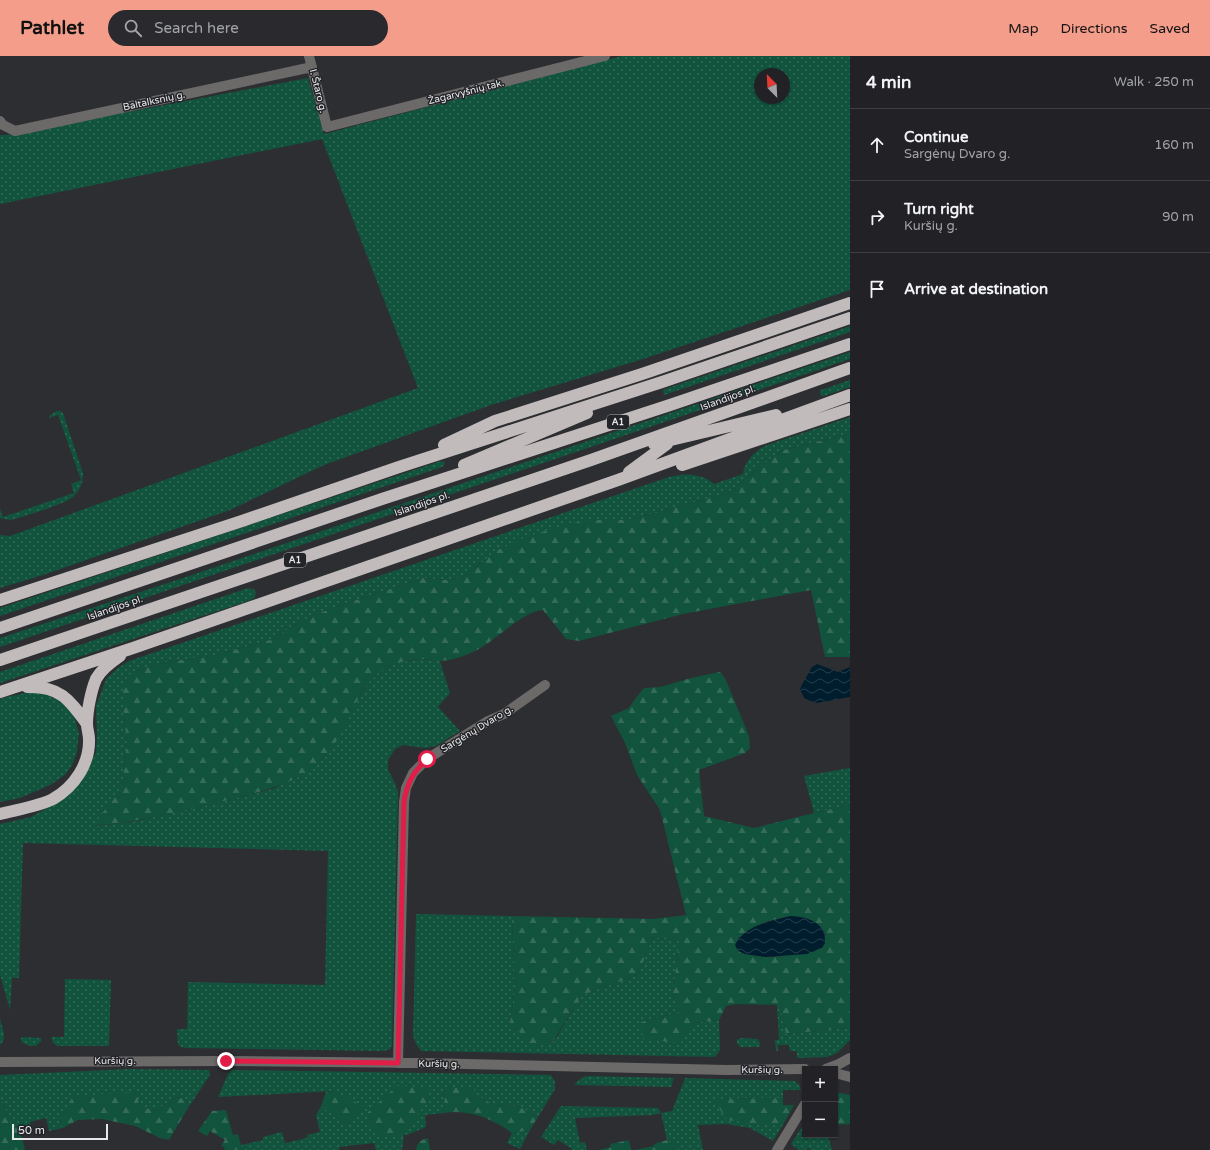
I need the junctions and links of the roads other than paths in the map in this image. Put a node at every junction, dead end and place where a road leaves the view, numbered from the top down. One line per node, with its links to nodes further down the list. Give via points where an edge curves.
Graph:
1 (308, 56): 3 (street, I. Štaro g.)
2 (605, 56): 5 (street, Žagarvyšnių tak.)
3 (312, 67): 4 (street, Baltalksnių g., via 15,131); 5 (street, I. Štaro g.)
4 (0, 121)
5 (327, 127)
6 (850, 303): 17 (highway, via 495,421)
7 (850, 318): 10 (highway)
8 (850, 344): 19 (highway, Islandijos pl. / A1)
9 (850, 368): 14 (highway, Islandijos pl. / A1)
10 (662, 382): 17 (highway); 19 (highway)
11 (850, 395): 12 (highway)
12 (830, 401): 15 (highway); 18 (highway)
13 (850, 409): 18 (highway, via 682,465)
14 (693, 423): 15 (highway); 16 (highway, Islandijos pl. / A1)
15 (671, 440): 16 (highway); 18 (highway)
16 (591, 460): 23 (highway, Islandijos pl. / A1)
17 (399, 467): 20 (highway)
18 (618, 480): 22 (highway)
19 (385, 498): 21 (highway, Islandijos pl. / A1)
20 (0, 600)
21 (0, 628)
22 (133, 648): 25 (highway); 27 (highway, via 110,662 97,679 90,700)
23 (0, 660)
24 (545, 685): 31 (street, Sargėnų Dvaro g., via 504,714 488,721 427,759 413,773 406,788)
25 (14, 687): 26 (highway); 27 (highway, via 42,687 60,693 74,706)
26 (0, 692)
27 (87, 724): 28 (highway, via 87,759 79,776 67,789 52,800)
28 (0, 814)
29 (850, 1058): 32 (street)
30 (0, 1062): 31 (street, Kuršių g.)
31 (398, 1063): 33 (street, Kuršių g., via 727,1070)
32 (834, 1066)
33 (802, 1069)
34 (838, 1074): 35 (street)
35 (850, 1077)
36 (802, 1109): 37 (street)
37 (777, 1150)

